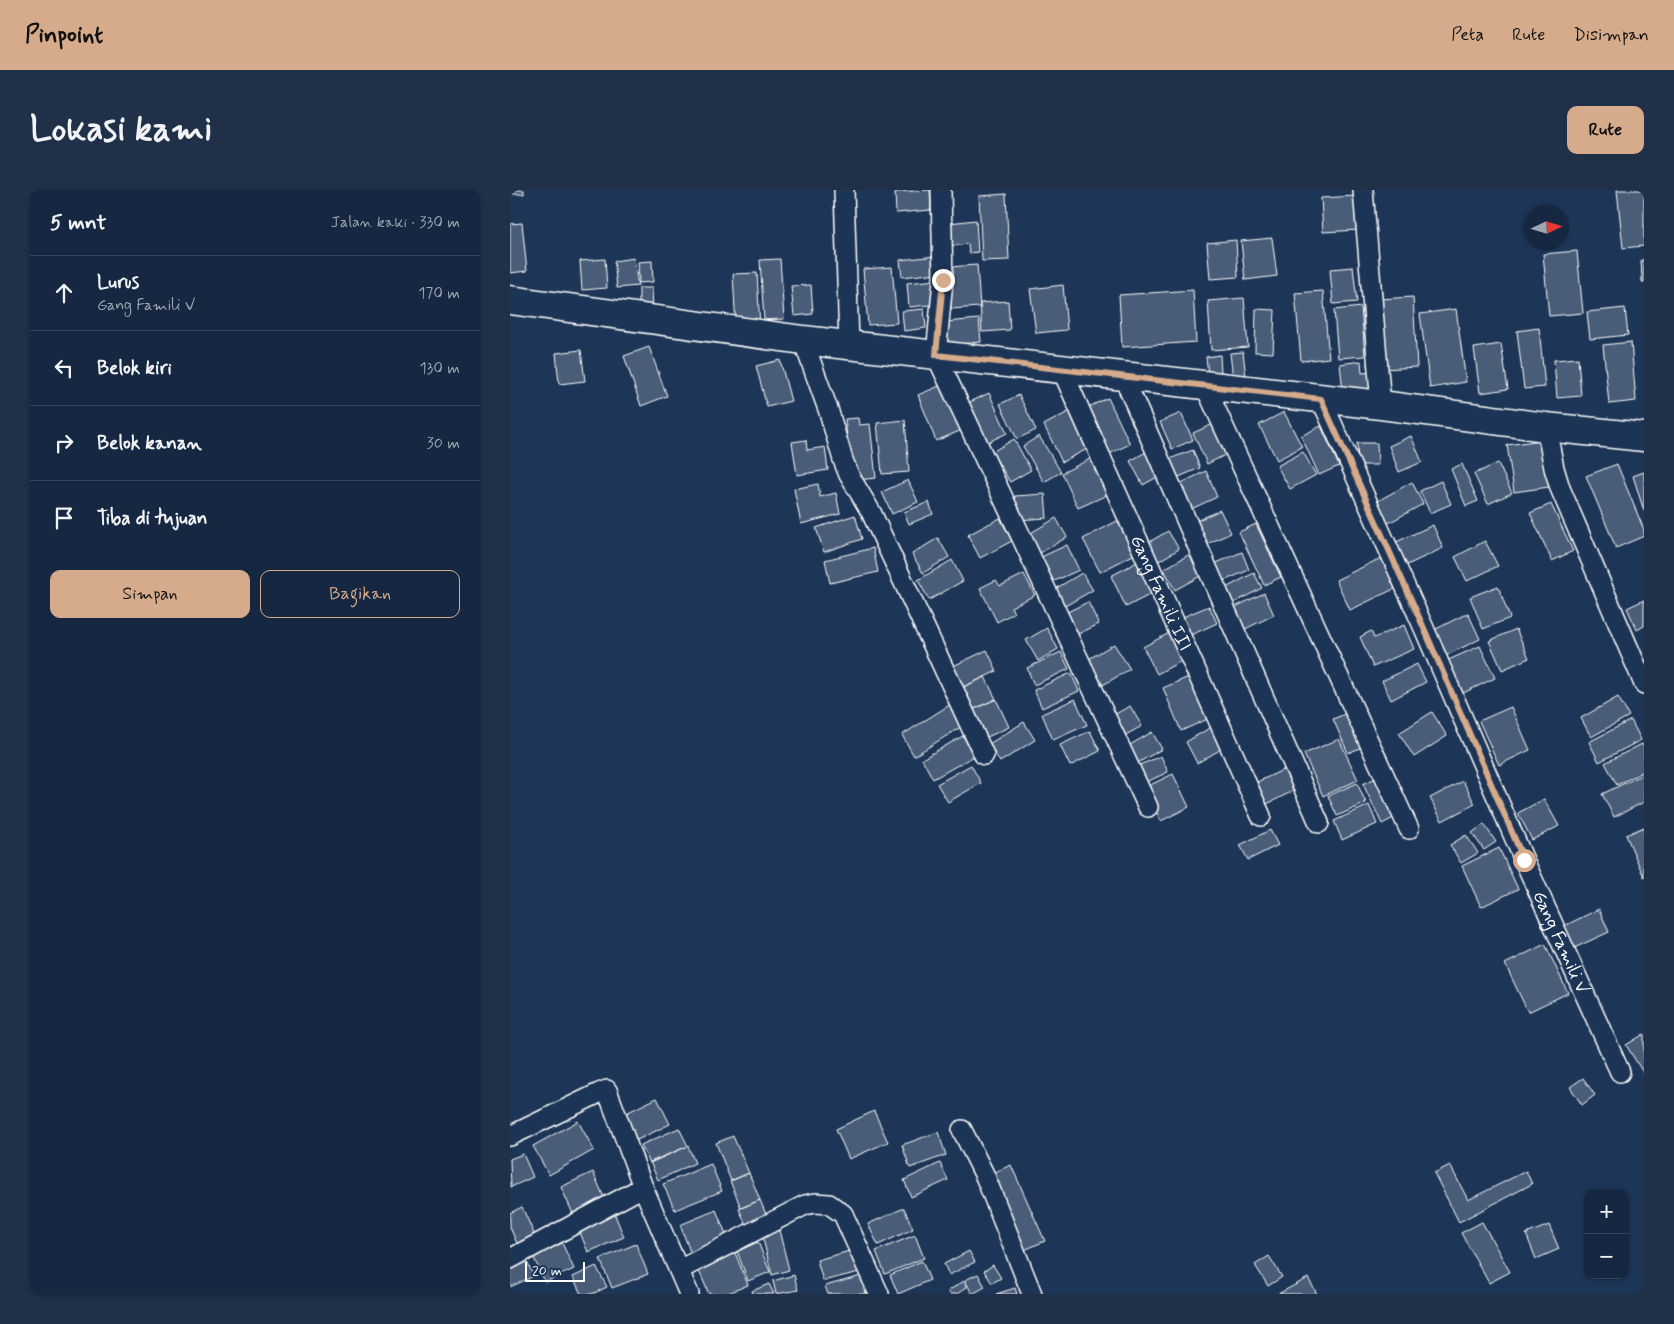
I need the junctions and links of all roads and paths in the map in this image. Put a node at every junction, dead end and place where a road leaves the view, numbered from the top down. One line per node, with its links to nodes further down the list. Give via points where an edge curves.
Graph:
1 (844, 190): 6 (street)
2 (941, 190): 7 (street, via 943,280)
3 (1363, 190): 12 (street)
4 (510, 300): 5 (main road)
5 (802, 340): 6 (main road); 16 (street, via 849,475 871,512)
6 (849, 344): 7 (main road)
7 (936, 355): 8 (main road); 17 (street)
8 (1062, 370): 9 (main road); 18 (street, Gang Famili III)
9 (1123, 376): 10 (main road); 19 (street)
10 (1205, 386): 11 (main road); 20 (street)
11 (1321, 399): 12 (main road); 21 (street, Gang Famili V)
12 (1381, 405): 13 (main road)
13 (1546, 427): 14 (main road); 15 (street, via 1560,488)
14 (1644, 437)
15 (1644, 684)
16 (984, 755)
17 (1148, 807)
18 (1261, 816)
19 (1319, 823)
20 (1409, 829)
21 (1620, 1072)
22 (962, 1130): 29 (street, via 985,1176)
23 (510, 1136): 24 (street, via 608,1090)
24 (643, 1187): 25 (street); 26 (street)
25 (510, 1259)
26 (679, 1270): 27 (street); 28 (street, via 805,1205 829,1204 843,1214)
27 (689, 1294)
28 (879, 1294)
29 (1032, 1294)

